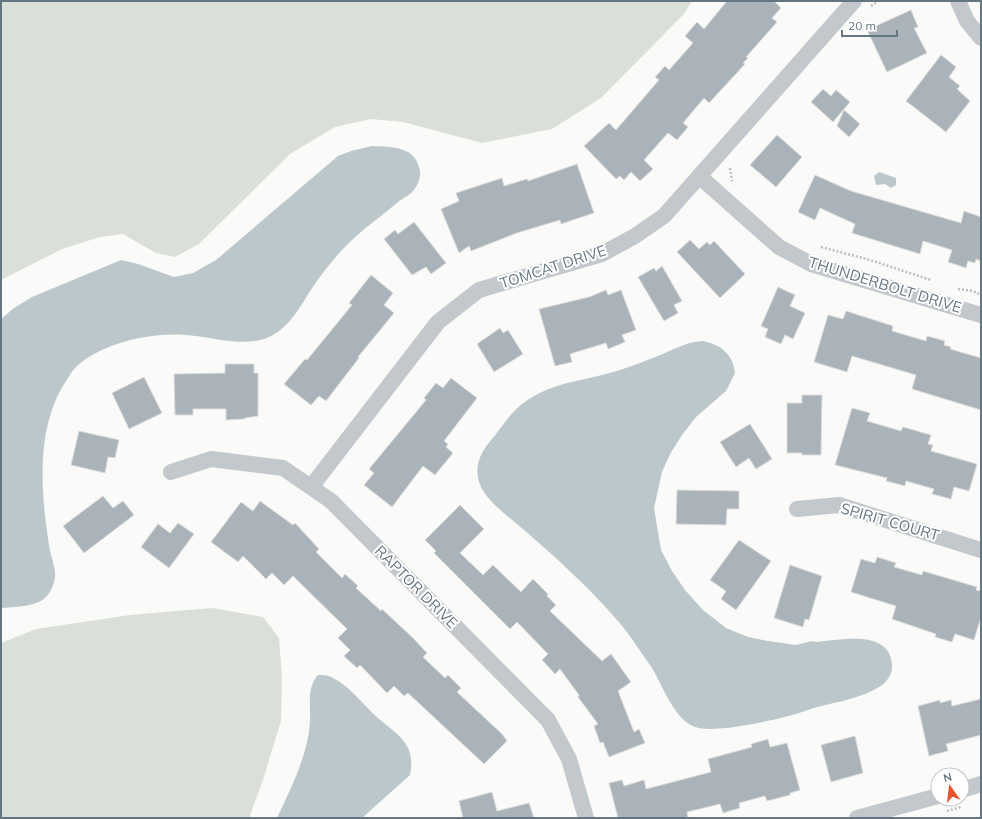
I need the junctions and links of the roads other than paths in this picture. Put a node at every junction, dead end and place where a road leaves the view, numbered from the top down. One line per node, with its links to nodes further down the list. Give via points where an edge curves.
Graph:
1 (958, 1): 3 (street, via 966,21)
2 (860, 5): 4 (street, TOMCAT DRIVE)
3 (981, 38)
4 (699, 176): 5 (street, THUNDERBOLT DRIVE, via 779,247 812,264); 7 (street, TOMCAT DRIVE, via 664,216 635,236 602,254 479,290 438,322)
5 (981, 315)
6 (171, 472): 7 (street, RAPTOR DRIVE, via 211,459 283,468)
7 (311, 487): 13 (street, RAPTOR DRIVE, via 331,501 548,720 569,759)
8 (797, 509): 9 (street, SPIRIT COURT, via 839,506)
9 (981, 550)
10 (981, 784): 11 (street)
11 (970, 787)
12 (930, 798): 14 (street)
13 (586, 818)
14 (857, 818)

